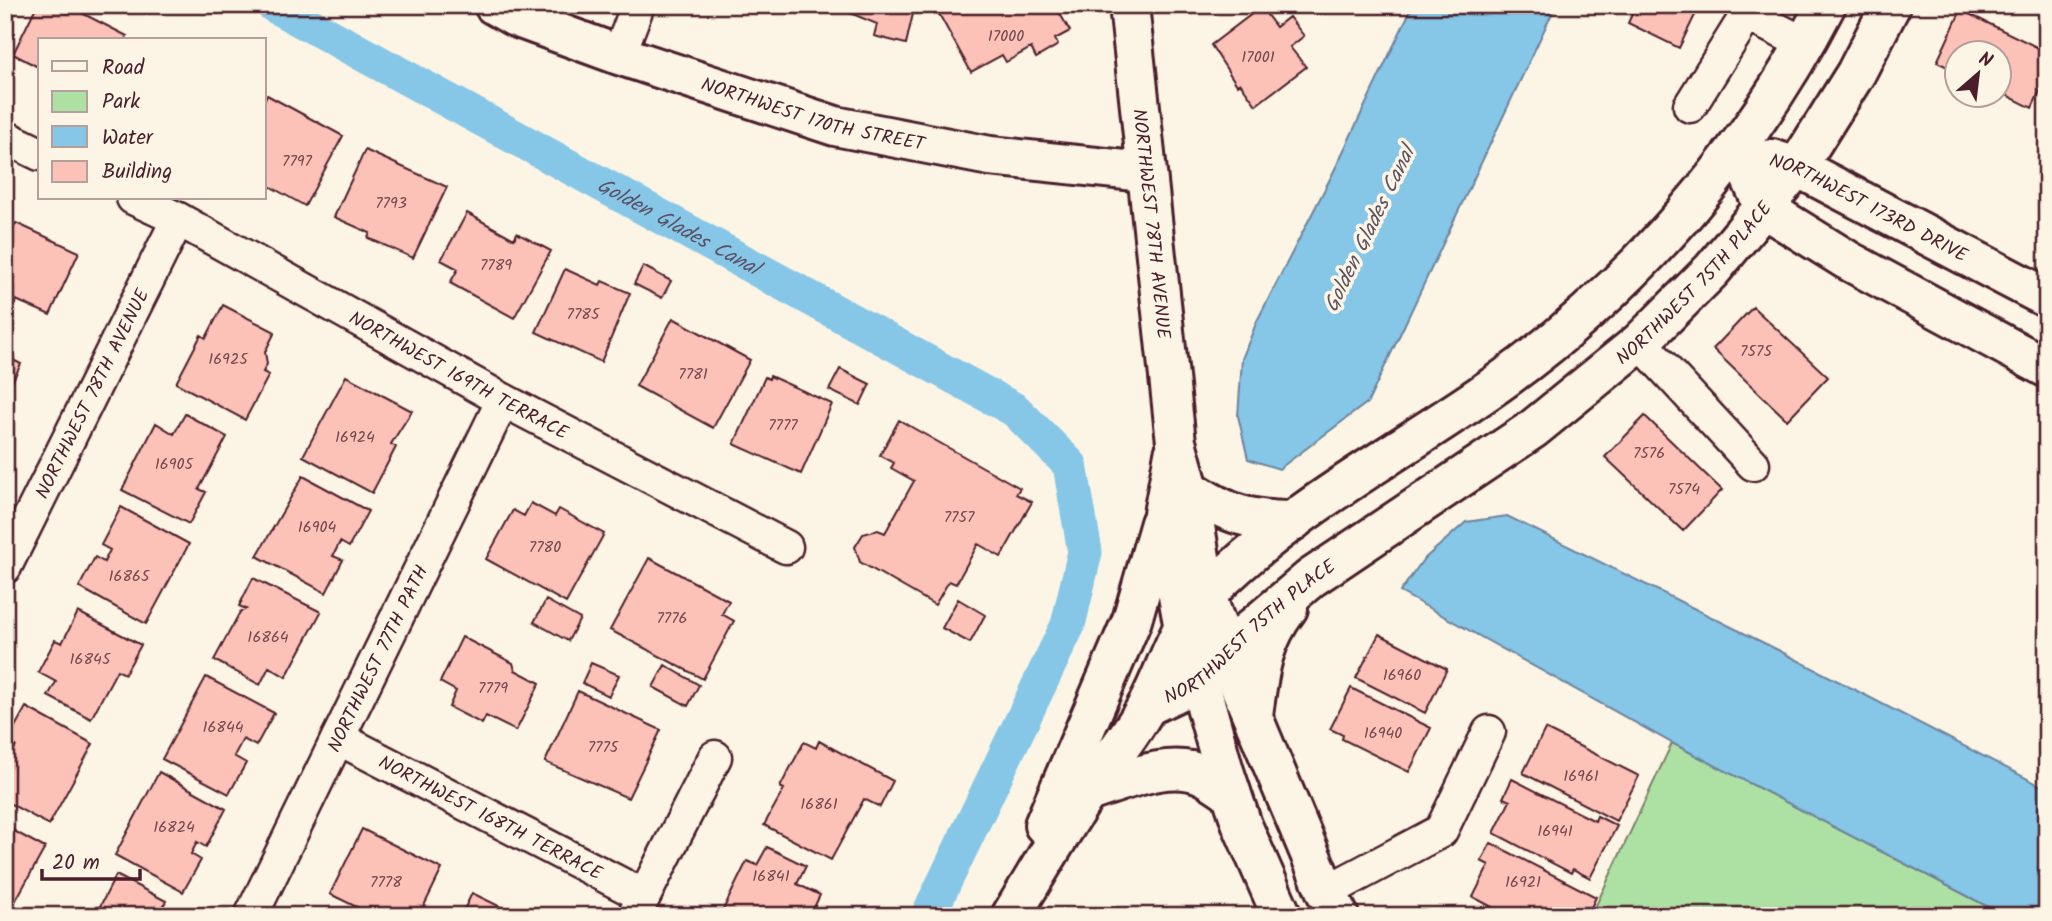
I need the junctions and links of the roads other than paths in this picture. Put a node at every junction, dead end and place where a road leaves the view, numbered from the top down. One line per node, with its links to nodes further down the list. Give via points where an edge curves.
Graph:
1 (494, 5): 8 (street, NORTHWEST 170TH STREET)
2 (638, 5): 8 (street)
3 (1129, 5): 14 (street, NORTHWEST 78TH AVENUE)
4 (1826, 5): 7 (street, NORTHWEST 75TH PLACE)
5 (1891, 5): 13 (street, NORTHWEST 75TH PLACE, via 1856,73)
6 (1751, 10): 7 (street); 9 (street)
7 (1806, 44): 11 (street, NORTHWEST 75TH PLACE)
8 (619, 55): 14 (street, NORTHWEST 170TH STREET, via 835,126 990,156)
9 (1689, 106)
10 (5, 137): 12 (street)
11 (1737, 148): 13 (street, NORTHWEST 173RD DRIVE); 16 (street, NORTHWEST 173RD DRIVE); 24 (street, NORTHWEST 75TH PLACE, via 1653,248 1544,348)
12 (38, 153)
13 (1797, 167): 16 (street, NORTHWEST 75TH PLACE); 18 (street, NORTHWEST 173RD DRIVE)
14 (1145, 172): 23 (street, NORTHWEST 78TH AVENUE, via 1176,442)
15 (137, 200): 17 (street, NORTHWEST 169TH TERRACE)
16 (1765, 209): 19 (street, NORTHWEST 75TH PLACE); 20 (street, via 1847,260)
17 (178, 219): 21 (street, NORTHWEST 169TH TERRACE); 26 (street, NORTHWEST 78TH AVENUE)
18 (2047, 298)
19 (1640, 342): 22 (street); 27 (street, NORTHWEST 75TH PLACE, via 1534,429)
20 (2047, 368)
21 (503, 400): 25 (street, NORTHWEST 169TH TERRACE); 34 (street, NORTHWEST 77TH PATH)
22 (1753, 464)
23 (1176, 502): 24 (street, via 1251,520); 28 (street, NORTHWEST 78TH AVENUE); 41 (street, via 1132,621)
24 (1293, 521): 28 (street, NORTHWEST 75TH PLACE, via 1242,561)
25 (786, 547)
26 (5, 567)
27 (1311, 578): 29 (street, NORTHWEST 75TH PLACE); 32 (street, via 1271,631 1260,664)
28 (1195, 609): 29 (street); 30 (street); 31 (street, NORTHWEST 75TH PLACE)
29 (1226, 653): 30 (street, NORTHWEST 75TH PLACE); 32 (street)
30 (1198, 682): 31 (street, NORTHWEST 75TH PLACE); 37 (street)
31 (1147, 706): 36 (street)
32 (1253, 721): 38 (street)
33 (1489, 732): 38 (street, via 1441,831)
34 (338, 737): 39 (street, NORTHWEST 168TH TERRACE); 40 (street, NORTHWEST 77TH PATH)
35 (715, 757): 39 (street)
36 (1088, 792): 37 (street, via 1157,771 1182,769); 42 (street)
37 (1231, 793): 43 (street)
38 (1332, 904)
39 (639, 906)
40 (251, 916)
41 (1006, 916)
42 (1011, 916)
43 (1282, 916)

